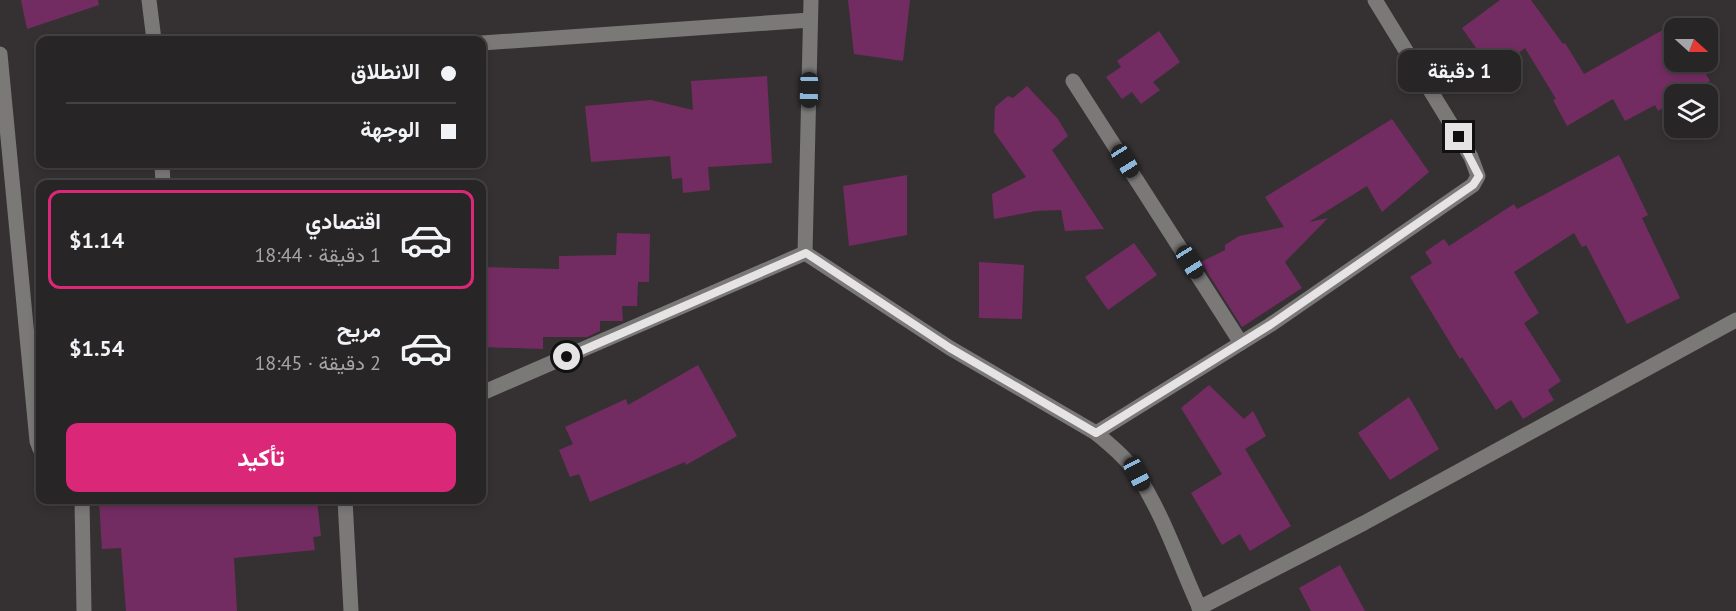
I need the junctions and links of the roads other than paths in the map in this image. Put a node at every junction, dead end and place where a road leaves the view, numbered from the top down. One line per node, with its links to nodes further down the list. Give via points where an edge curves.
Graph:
1 (149, 0): 5 (street)
2 (811, 0): 4 (street)
3 (1376, 0): 11 (street, via 1479,176 1463,192)
4 (810, 20): 6 (street); 9 (street)
5 (154, 36)
6 (486, 44)
7 (0, 54): 13 (street)
8 (1073, 81): 11 (street)
9 (806, 253): 12 (street); 14 (street, via 950,348)
10 (1736, 320): 17 (street)
11 (1241, 343): 14 (street)
12 (486, 391)
13 (36, 431)
14 (1096, 433): 17 (street, via 1137,474)
15 (82, 504): 18 (street)
16 (345, 504): 19 (street)
17 (1200, 610)
18 (84, 611)
19 (351, 611)

